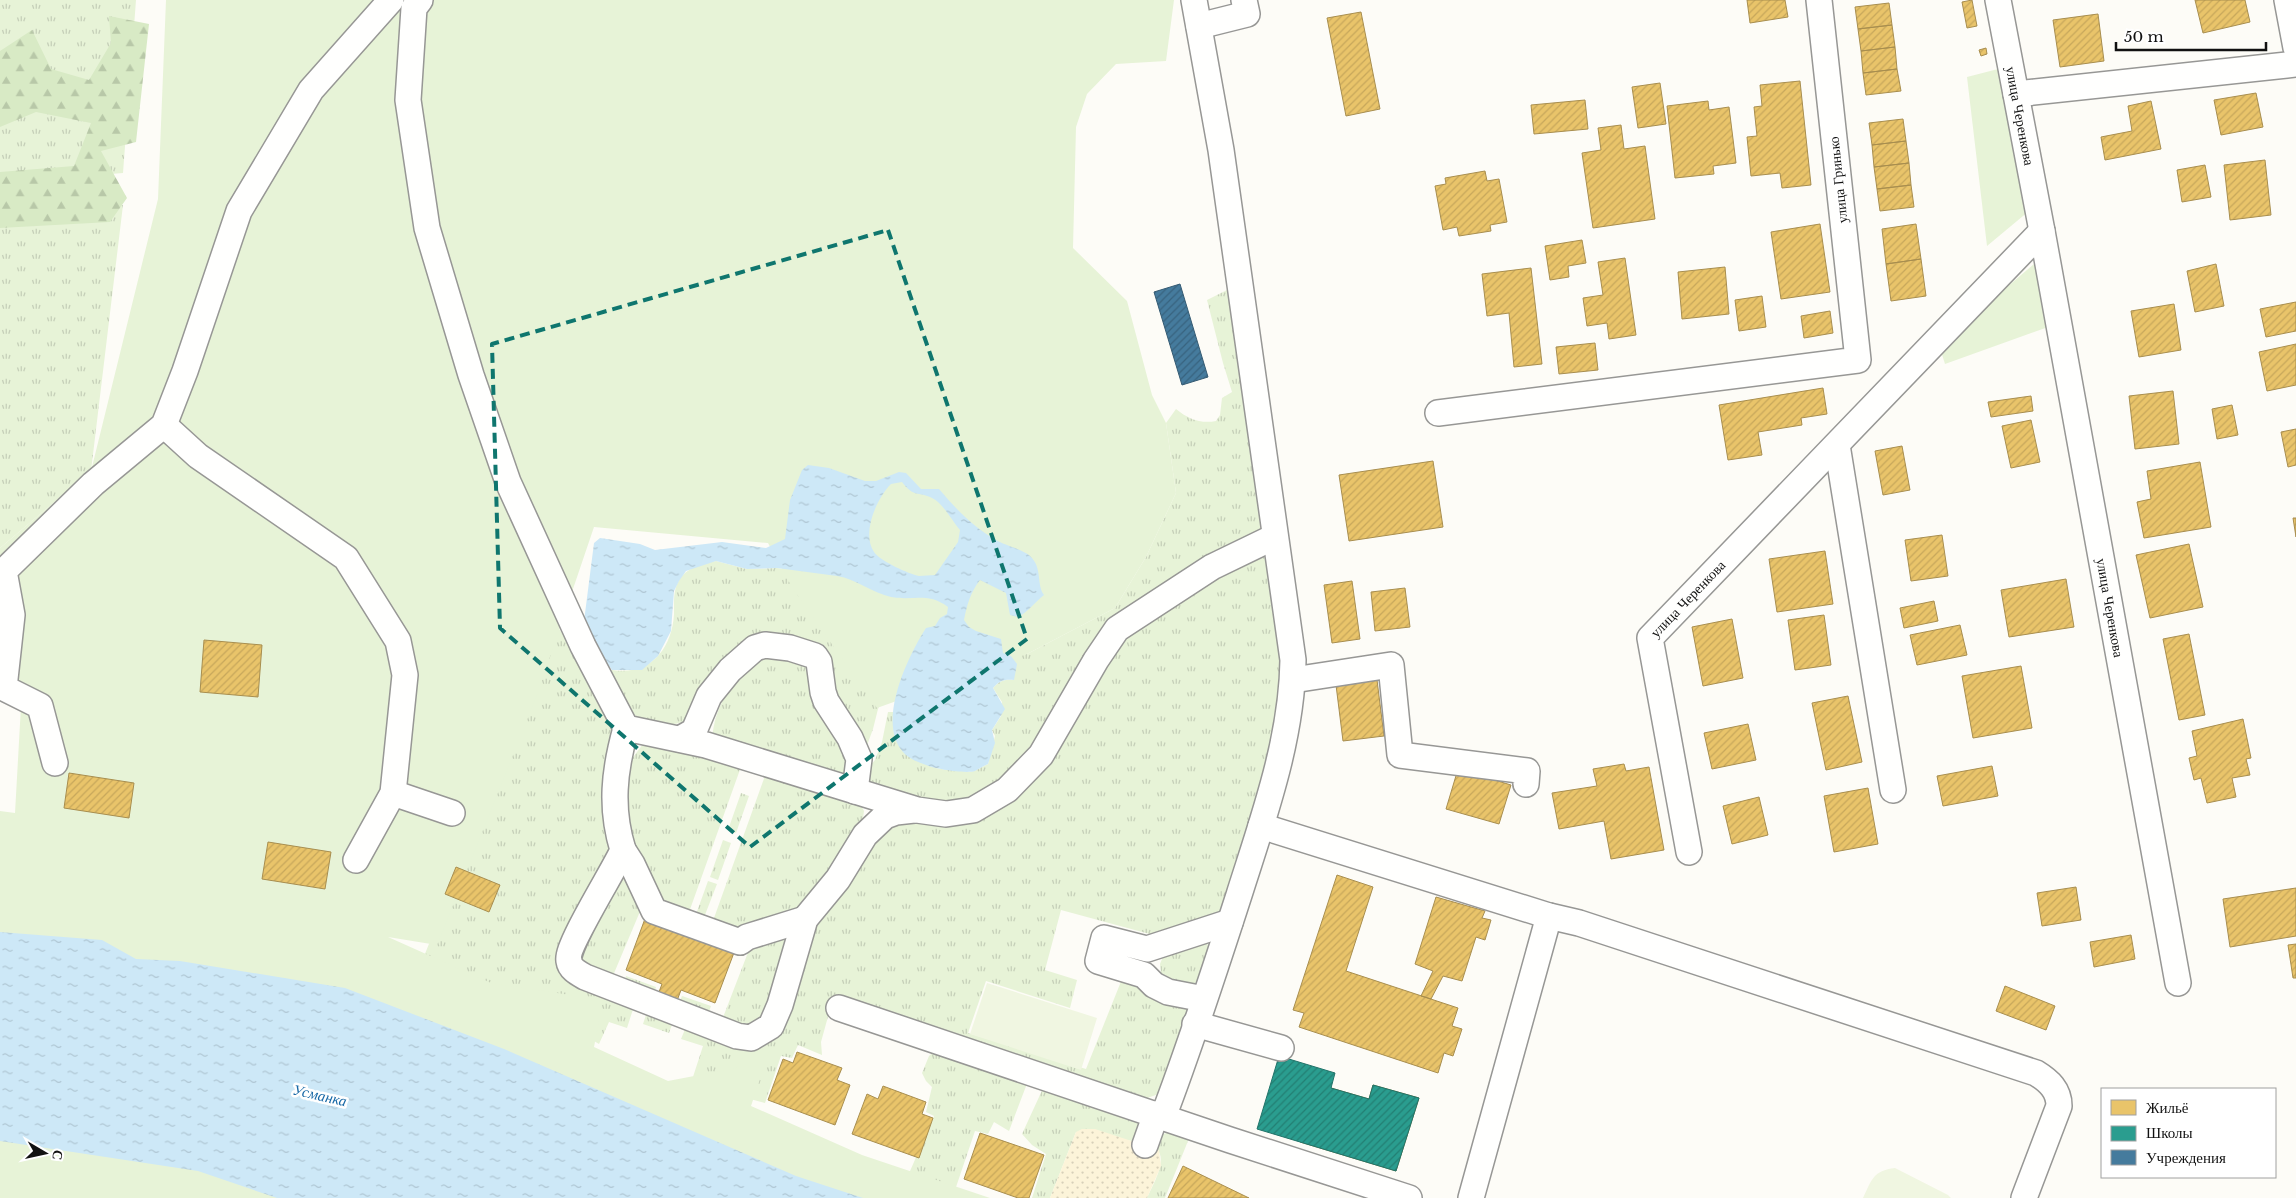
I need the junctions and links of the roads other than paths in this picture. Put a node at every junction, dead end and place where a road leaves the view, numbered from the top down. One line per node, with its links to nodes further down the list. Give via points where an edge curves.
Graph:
1 (391, 0): 13 (street, via 311,90 239,211)
2 (420, 0): 17 (street, via 414,8 408,100 428,228 471,375 508,482 583,646)
3 (1194, 0): 8 (street)
4 (1244, 0): 8 (street, via 1247,14)
5 (1819, 0): 12 (street, улица Гринько, via 1858,360)
6 (1998, 0): 10 (street, улица Черенкова)
7 (2287, 0): 9 (street)
8 (1199, 26): 15 (street, via 1221,150)
9 (2296, 49): 10 (street)
10 (2016, 94): 11 (street, улица Черенкова)
11 (2042, 231): 14 (street, улица Черенкова); 33 (street, улица Черенкова)
12 (1438, 413)
13 (164, 425): 19 (street, via 92,484 4,572 12,615 4,688 40,706); 23 (street, via 198,456 346,558 398,641 405,675)
14 (1837, 445): 21 (street); 28 (street, улица Черенкова, via 1650,638)
15 (1274, 537): 16 (street, via 1293,660); 24 (street, via 1212,567 1117,629 1046,747 1007,790 973,810 946,814)
16 (1293, 680): 20 (street, via 1391,665 1400,755 1527,771); 26 (street, via 1286,726)
17 (626, 728): 18 (street); 27 (street, via 615,780 616,827)
18 (680, 739): 22 (street); 22 (street, via 694,731 709,696 730,670 755,648 765,645 790,648 815,656 819,662 822,692 859,759)
19 (55, 763)
20 (1526, 784)
21 (1893, 790)
22 (855, 791): 24 (street)
23 (393, 793): 25 (street); 29 (street)
24 (917, 810): 31 (street, via 896,812 878,820 838,879)
25 (452, 813)
26 (1261, 826): 30 (street); 32 (street)
27 (623, 850): 31 (street, via 654,911 740,942); 31 (street, via 572,944 568,956 571,968 585,977 737,1036 746,1038 760,1034 775,1020)
28 (1689, 852)
29 (356, 860)
30 (1549, 916): 41 (street); 42 (street, via 2042,1076 2060,1097 2060,1106)
31 (805, 919)
32 (1230, 922): 34 (street); 34 (street, via 1147,949 1104,938 1098,962 1144,975 1161,990)
33 (2178, 983)
34 (1204, 999): 36 (street)
35 (839, 1008): 38 (street)
36 (1195, 1024): 37 (street); 38 (street)
37 (1280, 1048)
38 (1159, 1116): 39 (street); 40 (street)
39 (1145, 1144)
40 (1409, 1198)
41 (1471, 1198)
42 (2024, 1198)

